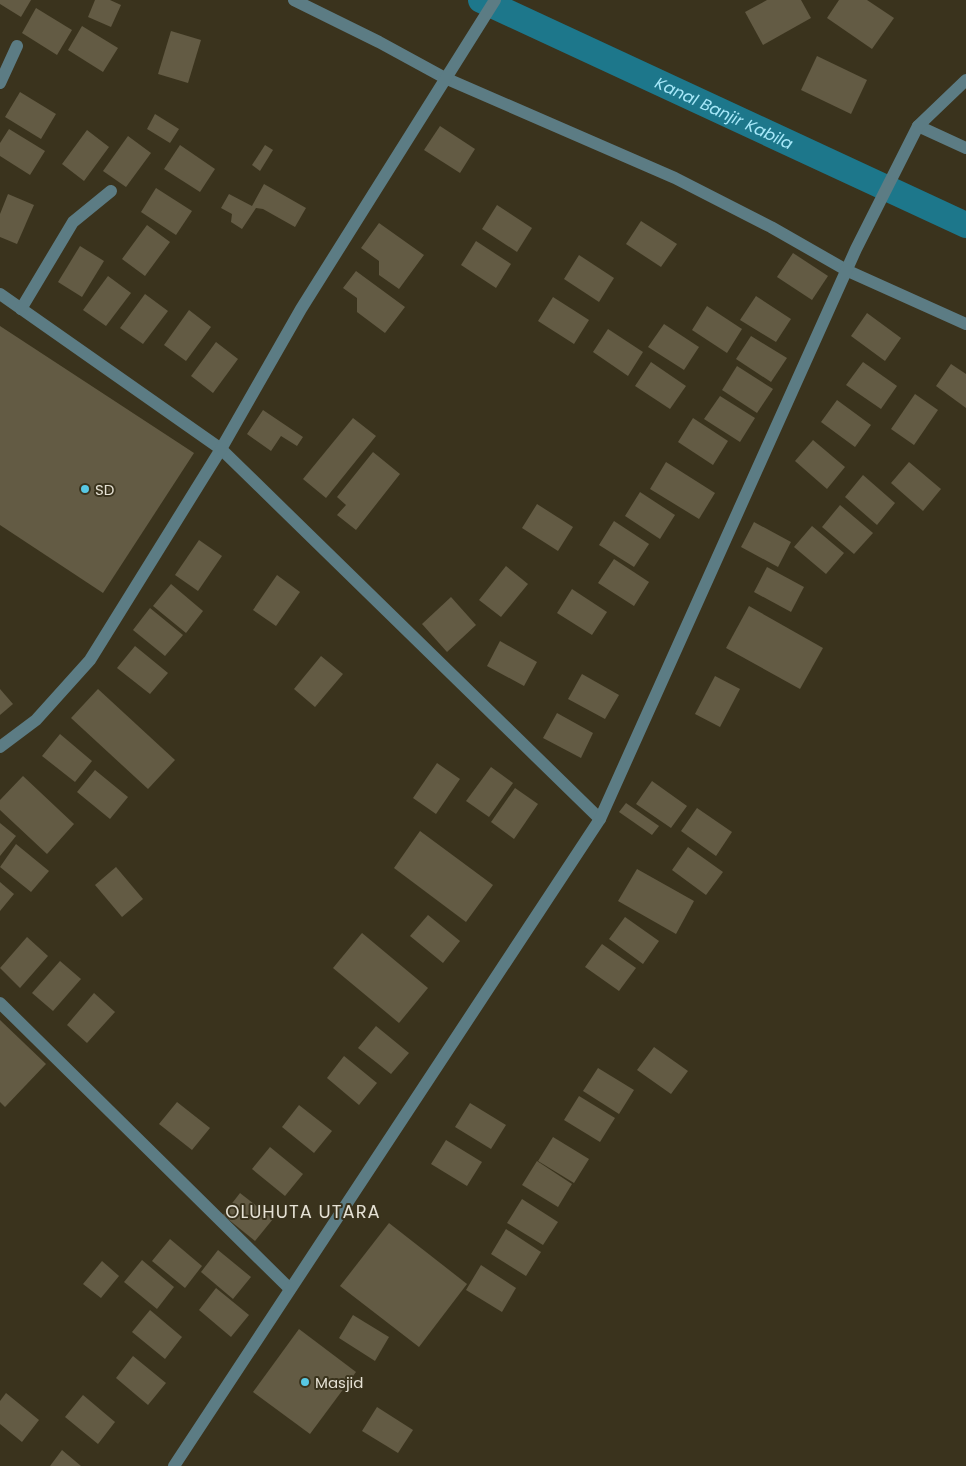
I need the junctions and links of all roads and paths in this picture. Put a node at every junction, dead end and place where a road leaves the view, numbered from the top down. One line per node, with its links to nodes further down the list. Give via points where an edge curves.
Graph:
1 (294, 0): 4 (street)
2 (495, 0): 4 (street)
3 (17, 46): 6 (street)
4 (445, 78): 10 (street, via 675,178); 14 (street, via 301,310)
5 (966, 80): 7 (street)
6 (0, 83)
7 (918, 126): 8 (street); 10 (street)
8 (966, 148)
9 (111, 192): 12 (street, via 73,222)
10 (848, 271): 13 (street); 16 (street)
11 (0, 294): 12 (street)
12 (21, 309): 14 (street)
13 (966, 324)
14 (221, 449): 15 (street, via 90,660 36,720); 16 (street)
15 (0, 747)
16 (600, 819): 18 (street)
17 (0, 1003): 18 (street)
18 (290, 1289): 19 (street)
19 (174, 1466)

